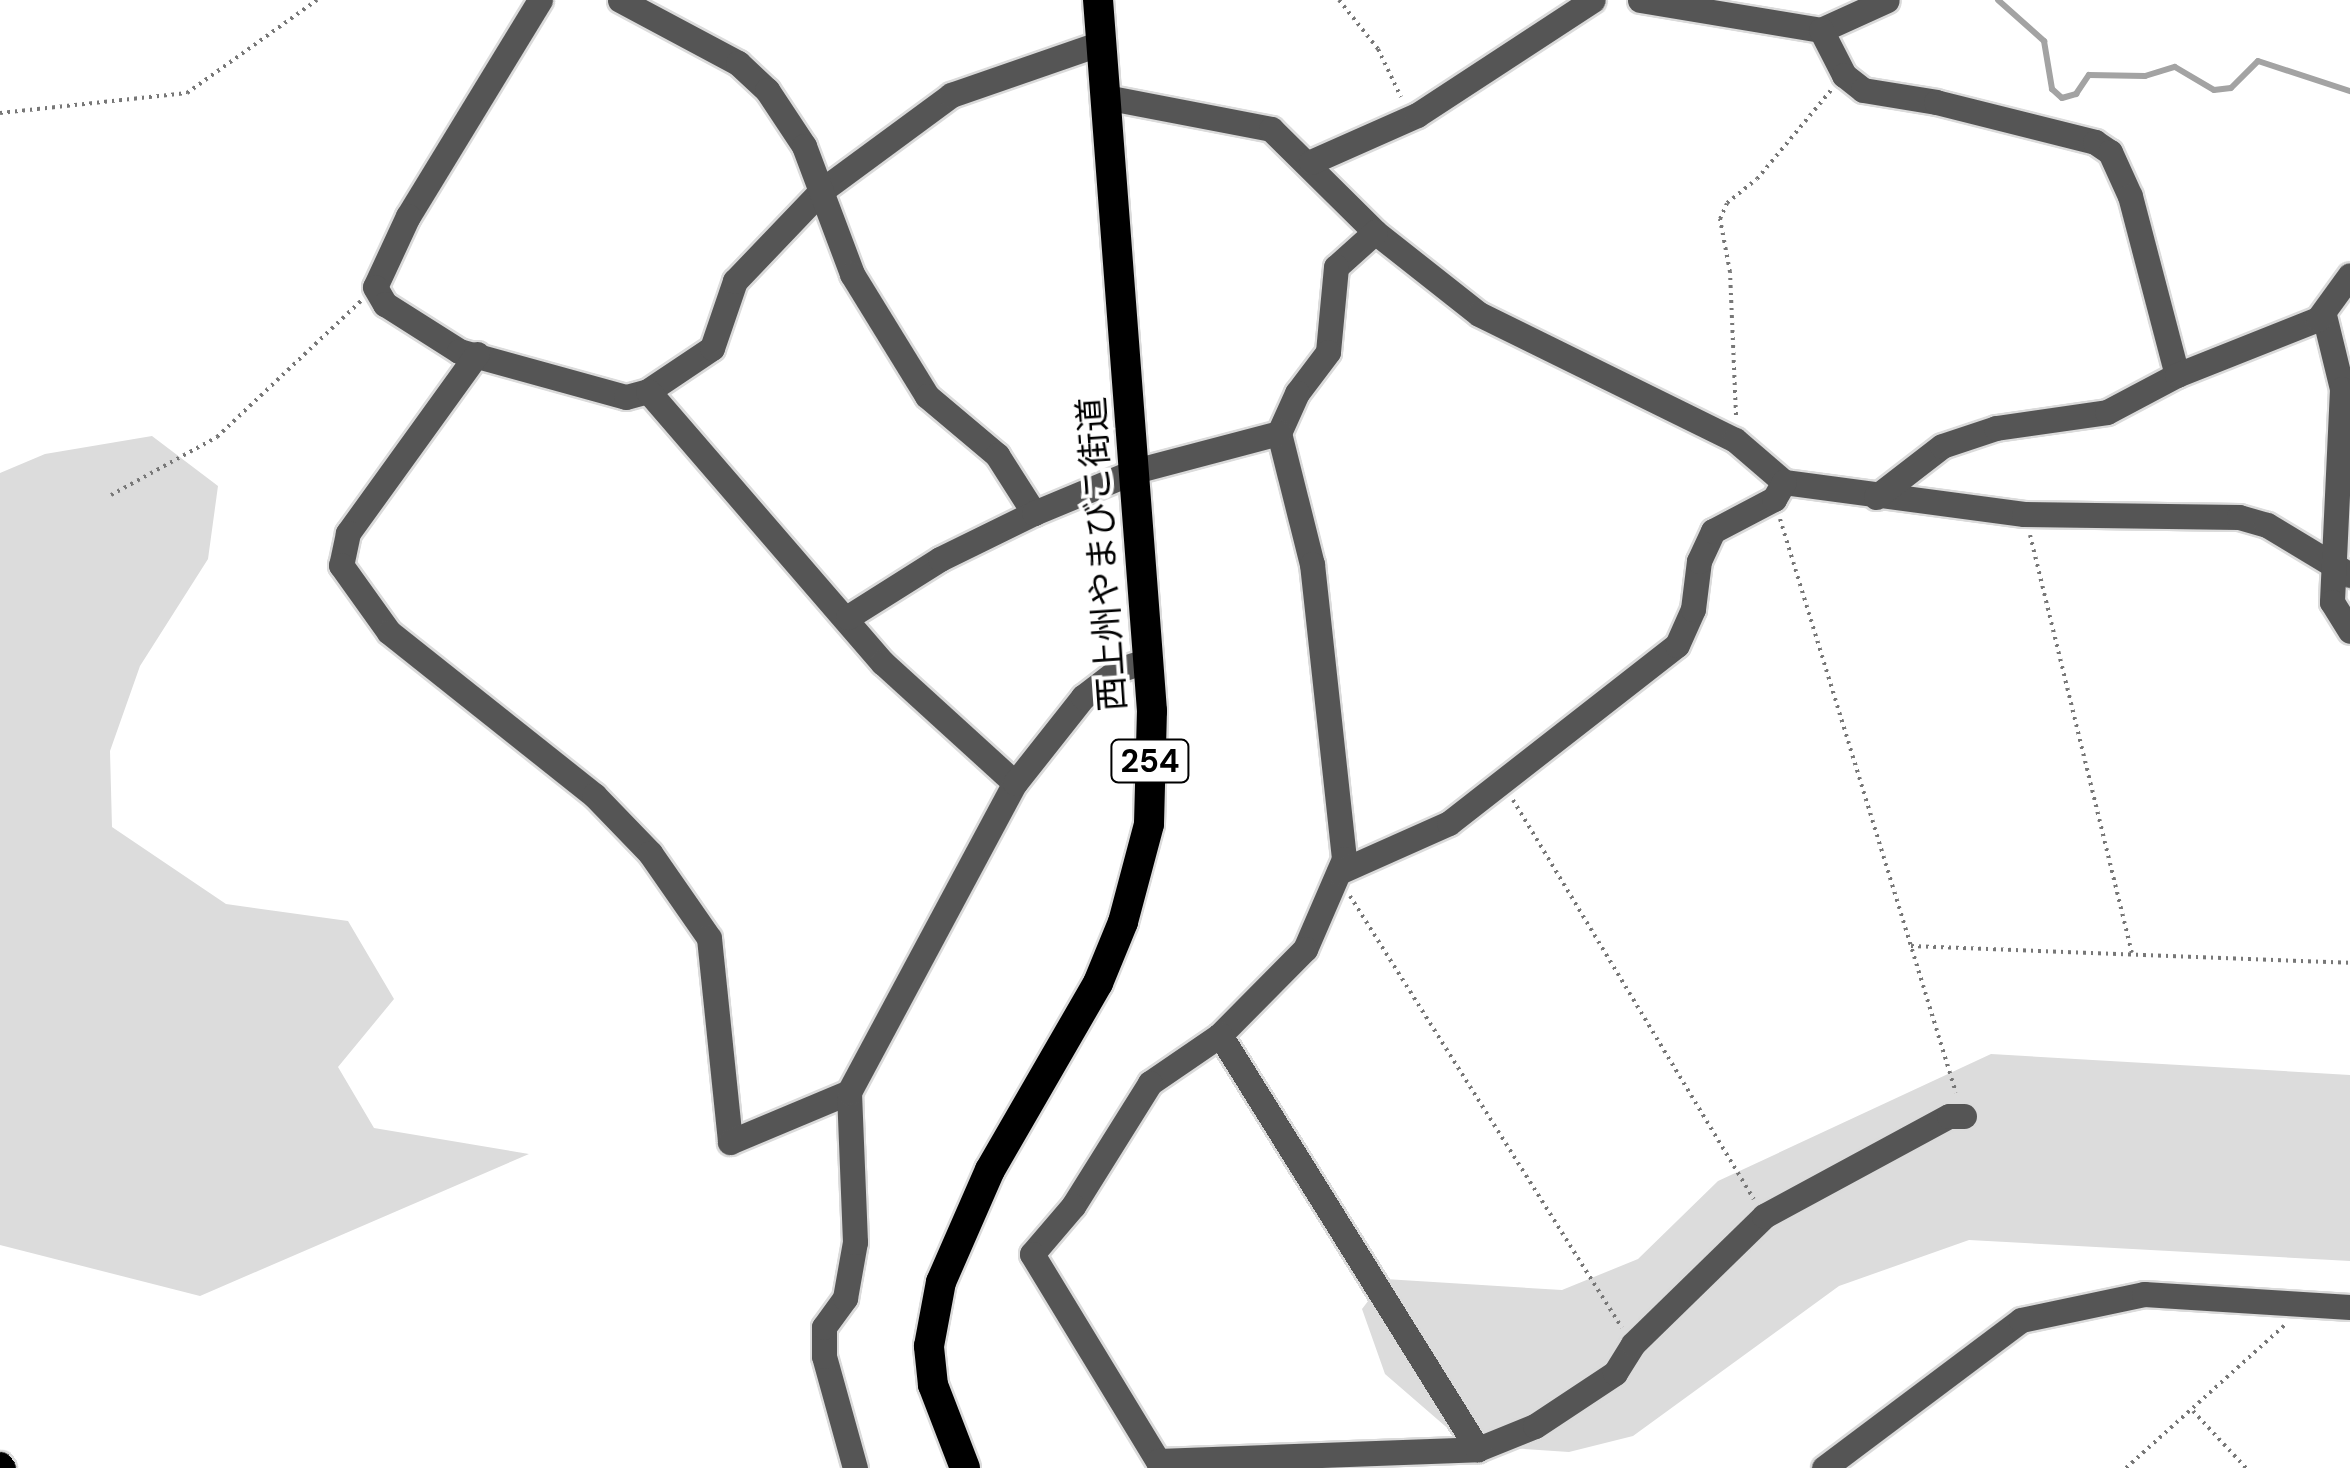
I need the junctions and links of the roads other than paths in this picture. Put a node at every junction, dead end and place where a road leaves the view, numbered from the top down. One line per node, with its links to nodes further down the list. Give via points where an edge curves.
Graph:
1 (540, 0): 15 (street, via 408,216 375,287 385,304 459,350)
2 (620, 0): 11 (street, via 738,63 767,90 804,146)
3 (1098, 0): 8 (highway, 西上州やまびこ街道 / 254)
4 (1593, 0): 10 (street, via 1411,118)
5 (1640, 0): 7 (street)
6 (1887, 0): 7 (street)
7 (1820, 30): 16 (street, via 1844,75 1863,90 1936,102 2095,142 2110,152 2130,196)
8 (1101, 43): 9 (highway, 西上州やまびこ街道 / 254); 11 (street, via 951,96)
9 (1105, 97): 10 (street, via 1271,129); 19 (highway, 西上州やまびこ街道 / 254)
10 (1311, 162): 12 (street)
11 (822, 190): 17 (street, via 735,281 712,348); 22 (street, via 852,274 926,396 997,455)
12 (1375, 232): 18 (street, via 1336,267 1328,352 1297,393); 20 (street, via 1479,314 1736,440)
13 (2350, 275): 14 (street)
14 (2324, 314): 16 (street); 23 (street, via 2342,389)
15 (477, 354): 17 (street, via 626,396); 30 (street, via 348,534 341,566 388,632 594,796 650,853 709,938 730,1142)
16 (2177, 374): 21 (street, via 2106,412 1996,428 1942,446)
17 (648, 391): 24 (street)
18 (1279, 433): 19 (street); 28 (street, via 1312,564 1344,859)
19 (1135, 471): 22 (street); 26 (highway, 西上州やまびこ街道 / 254)
20 (1779, 491): 21 (street); 28 (street, via 1713,530 1699,561 1694,609 1677,645 1449,823)
21 (1876, 497): 23 (street, via 2024,514 2240,517 2267,525)
22 (1034, 513): 24 (street, via 940,559)
23 (2342, 572): 25 (street, via 2332,602)
24 (848, 617): 27 (street, via 884,663)
25 (2350, 631)
26 (1148, 660): 27 (street, via 1118,670 1083,697); 35 (highway, 西上州やまびこ街道 / 254, via 1149,824 1123,922 1098,983 958,1232 941,1282 929,1346 933,1385)
27 (1016, 783): 30 (street)
28 (1338, 872): 29 (street, via 1305,949)
29 (1220, 1036): 33 (street); 33 (street, via 1150,1083 1073,1206 1032,1254 1158,1461)
30 (849, 1092): 34 (street, via 855,1242 845,1298 824,1327 824,1356)
31 (1964, 1116): 33 (street, via 1949,1116 1764,1216 1633,1344 1615,1373 1536,1426)
32 (2350, 1306): 36 (street, via 2144,1294 2021,1320)
33 (1478, 1449)
34 (856, 1468)
35 (964, 1468)
36 (1824, 1468)

